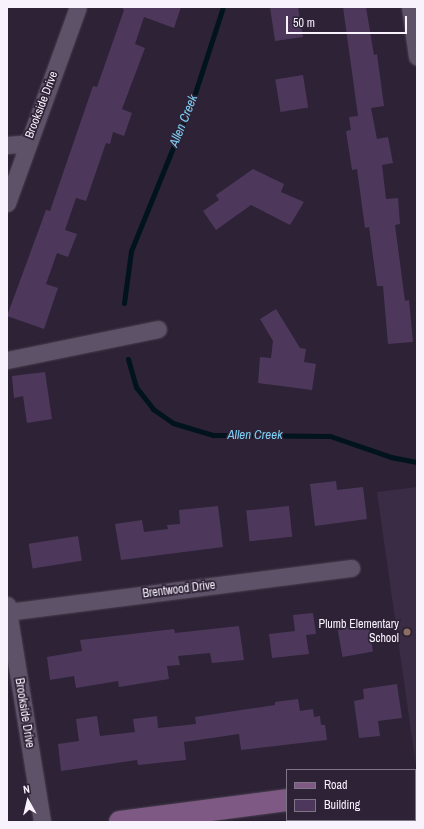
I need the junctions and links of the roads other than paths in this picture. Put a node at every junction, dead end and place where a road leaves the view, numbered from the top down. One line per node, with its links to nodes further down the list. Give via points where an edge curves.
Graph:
1 (78, 7): 4 (street, Brookside Drive)
2 (410, 7): 3 (street)
3 (417, 58)
4 (28, 143): 5 (street); 6 (street, Brookside Drive)
5 (7, 146)
6 (7, 203)
7 (158, 330): 8 (street)
8 (7, 360)
9 (351, 568): 10 (street, Brentwood Drive)
10 (7, 609): 12 (street, Brookside Drive)
11 (286, 800): 13 (street)
12 (42, 822)
13 (120, 822)

